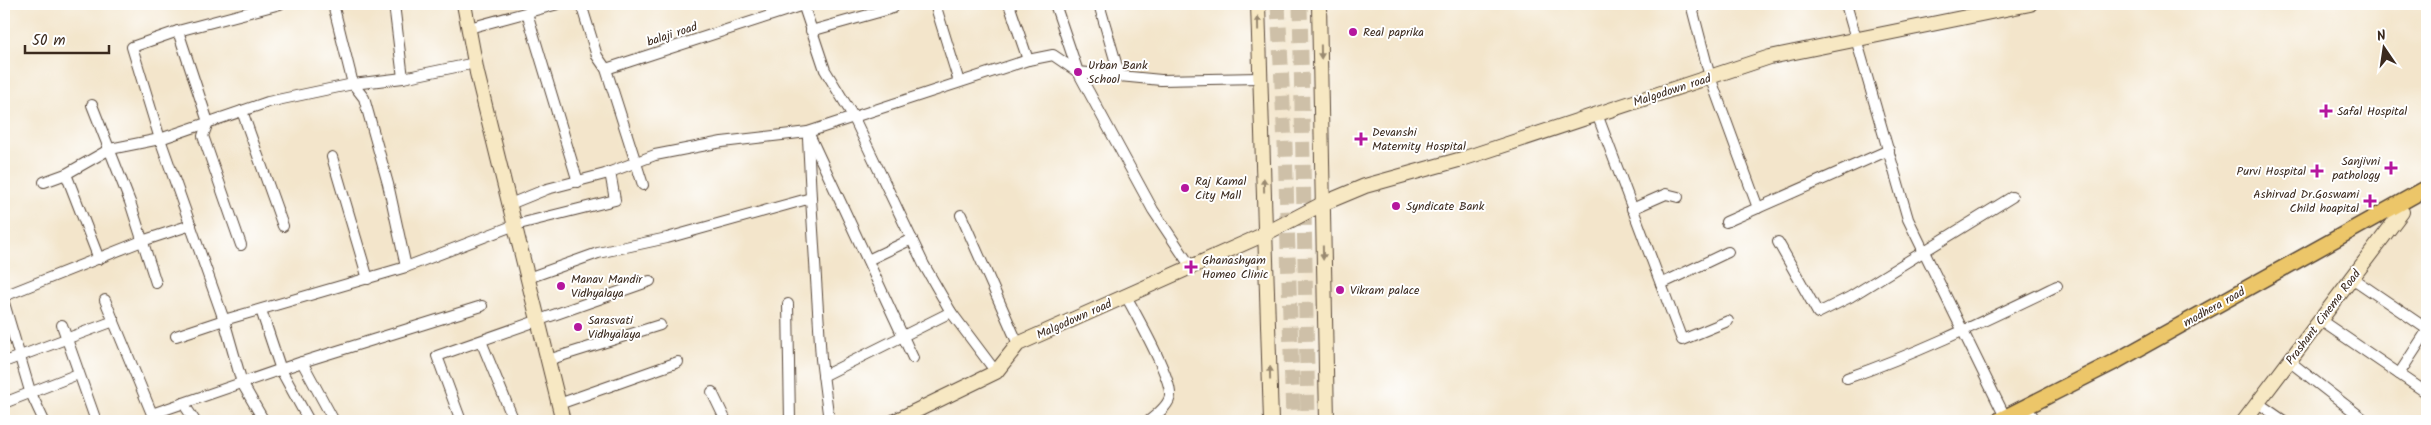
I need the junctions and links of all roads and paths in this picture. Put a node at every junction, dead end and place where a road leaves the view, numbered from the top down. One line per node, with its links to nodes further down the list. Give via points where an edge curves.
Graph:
1 (280, 4): 18 (street)
2 (332, 4): 33 (street)
3 (394, 4): 30 (street)
4 (464, 4): 20 (street)
5 (558, 4): 19 (street)
6 (581, 4): 26 (street, via 597,56)
7 (803, 4): 21 (street); 26 (street, balaji road)
8 (935, 4): 32 (street)
9 (1009, 4): 24 (street)
10 (1055, 4): 27 (street)
11 (1099, 4): 28 (street)
12 (1258, 4): 31 (street, one-way to 12)
13 (1319, 4): 56 (street, one-way to 56)
14 (1690, 4): 29 (street)
15 (1846, 4): 23 (street)
16 (2030, 4): 23 (street, Malgodown road)
17 (893, 8): 21 (street)
18 (242, 9): 22 (street)
19 (527, 13): 20 (street); 48 (street)
20 (469, 28): 25 (street)
21 (811, 30): 37 (street, via 824,70)
22 (178, 31): 38 (street); 40 (street, via 132,47)
23 (1857, 39): 29 (street, Malgodown road, via 1770,57); 42 (street)
24 (1028, 60): 27 (street, via 1053,55); 32 (street)
25 (475, 63): 30 (street); 55 (street)
26 (606, 69): 44 (street)
27 (1078, 72): 28 (street); 75 (street, via 1153,210)
28 (1120, 76): 31 (street, via 1161,80)
29 (1710, 77): 36 (street, Malgodown road); 57 (street)
30 (403, 78): 33 (street)
31 (1259, 78): 65 (street, one-way to 31)
32 (959, 82): 37 (street)
33 (352, 84): 35 (street, via 268,102); 74 (street, via 364,98 388,184)
34 (92, 105): 41 (street)
35 (242, 111): 38 (street); 64 (street)
36 (1597, 114): 56 (street, Malgodown road, via 1462,159 1365,186); 58 (street)
37 (853, 116): 39 (street); 66 (street)
38 (208, 122): 40 (street); 69 (street, via 203,136)
39 (808, 132): 44 (street, via 722,142 655,155); 53 (street); 73 (street)
40 (160, 138): 41 (street); 62 (street)
41 (110, 149): 46 (street); 67 (street)
42 (1889, 150): 57 (street); 71 (street, via 1908,220)
43 (332, 157): 78 (street)
44 (635, 163): 45 (street); 49 (street)
45 (610, 172): 48 (street); 63 (street, via 615,200)
46 (66, 174): 47 (street); 72 (street)
47 (44, 182)
48 (578, 182): 55 (street)
49 (643, 185)
50 (2427, 188): 126 (main road, modhera road)
51 (1678, 197): 58 (street, via 1666,194)
52 (2012, 197): 71 (street)
53 (811, 198): 76 (street, via 668,238 598,253); 116 (street)
54 (2427, 198): 59 (main road)
55 (510, 204): 63 (street)
56 (1322, 204): 65 (street, Malgodown road); 142 (street, one-way to 142)
57 (1758, 208): 61 (street)
58 (1632, 209): 81 (street)
59 (2402, 212): 77 (street, Prashant Cinema Road); 126 (main road, via 2135,362)
60 (961, 215): 104 (street)
61 (1726, 222)
62 (191, 225): 67 (street); 91 (street)
63 (515, 225): 74 (street); 76 (street)
64 (283, 226)
65 (1265, 234): 75 (street, Malgodown road); 141 (street, one-way to 65)
66 (912, 240): 73 (street); 90 (street)
67 (142, 241): 72 (street); 80 (street)
68 (1778, 242): 71 (street, via 1818,312 1850,297)
69 (241, 245)
70 (1728, 252): 81 (street)
71 (1924, 252): 99 (street)
72 (98, 259): 83 (street)
73 (868, 260): 101 (street)
74 (406, 267): 78 (street)
75 (1191, 267): 84 (street, Malgodown road)
76 (528, 278): 94 (street)
77 (2352, 278): 92 (street, Prashant Cinema Road); 98 (street)
78 (368, 279): 89 (street)
79 (650, 281): 94 (street)
80 (156, 283)
81 (1661, 284): 95 (street, via 1682,340)
82 (2057, 286): 99 (street)
83 (4, 296)
84 (1126, 296): 104 (street, Malgodown road); 140 (street, via 1160,363 1170,394 1168,402)
85 (106, 300): 93 (street)
86 (4, 303): 105 (street)
87 (788, 304): 137 (street)
88 (482, 306): 109 (street)
89 (261, 310): 91 (street); 112 (street)
90 (951, 312): 101 (street); 113 (street)
91 (224, 320): 100 (street); 118 (street)
92 (2320, 320): 111 (street, Prashant Cinema Road); 115 (street)
93 (114, 321): 102 (street); 123 (street, via 152,414)
94 (538, 321): 103 (street); 107 (street)
95 (1728, 321)
96 (660, 324): 107 (street)
97 (62, 325): 102 (street)
98 (2427, 330): 115 (street)
99 (1963, 331): 117 (street, via 1881,367); 126 (street)
100 (176, 336)
101 (903, 336): 106 (street); 116 (street)
102 (68, 340): 105 (street); 114 (street)
103 (481, 341): 133 (street, via 437,356); 134 (street)
104 (1018, 344): 113 (street, Malgodown road)
105 (20, 358): 108 (street); 119 (street)
106 (913, 358)
107 (548, 360): 125 (street)
108 (4, 362)
109 (302, 362): 112 (street); 132 (street)
110 (678, 362): 125 (street)
111 (2289, 362): 124 (street, Prashant Cinema Road); 145 (street)
112 (281, 370): 118 (street); 131 (street)
113 (996, 372): 139 (street, Malgodown road)
114 (78, 374): 119 (street); 128 (street)
115 (2399, 374): 121 (street)
116 (823, 376): 138 (street)
117 (1847, 378)
118 (242, 383): 123 (street); 130 (street)
119 (30, 391): 122 (street); 127 (street)
120 (712, 392): 136 (street)
121 (2427, 393)
122 (4, 403)
123 (183, 403): 129 (street)
124 (2258, 403): 143 (street, Prashant Cinema Road); 144 (street)
125 (559, 404): 135 (street)
126 (2016, 420)
127 (44, 421)
128 (96, 421)
129 (195, 421)
130 (264, 421)
131 (309, 421)
132 (334, 421)
133 (461, 421)
134 (514, 421)
135 (563, 421)
136 (726, 421)
137 (790, 421)
138 (829, 421)
139 (895, 421)
140 (1149, 421)
141 (1271, 421)
142 (1327, 421)
143 (2244, 421)
144 (2284, 421)
145 (2366, 421)

